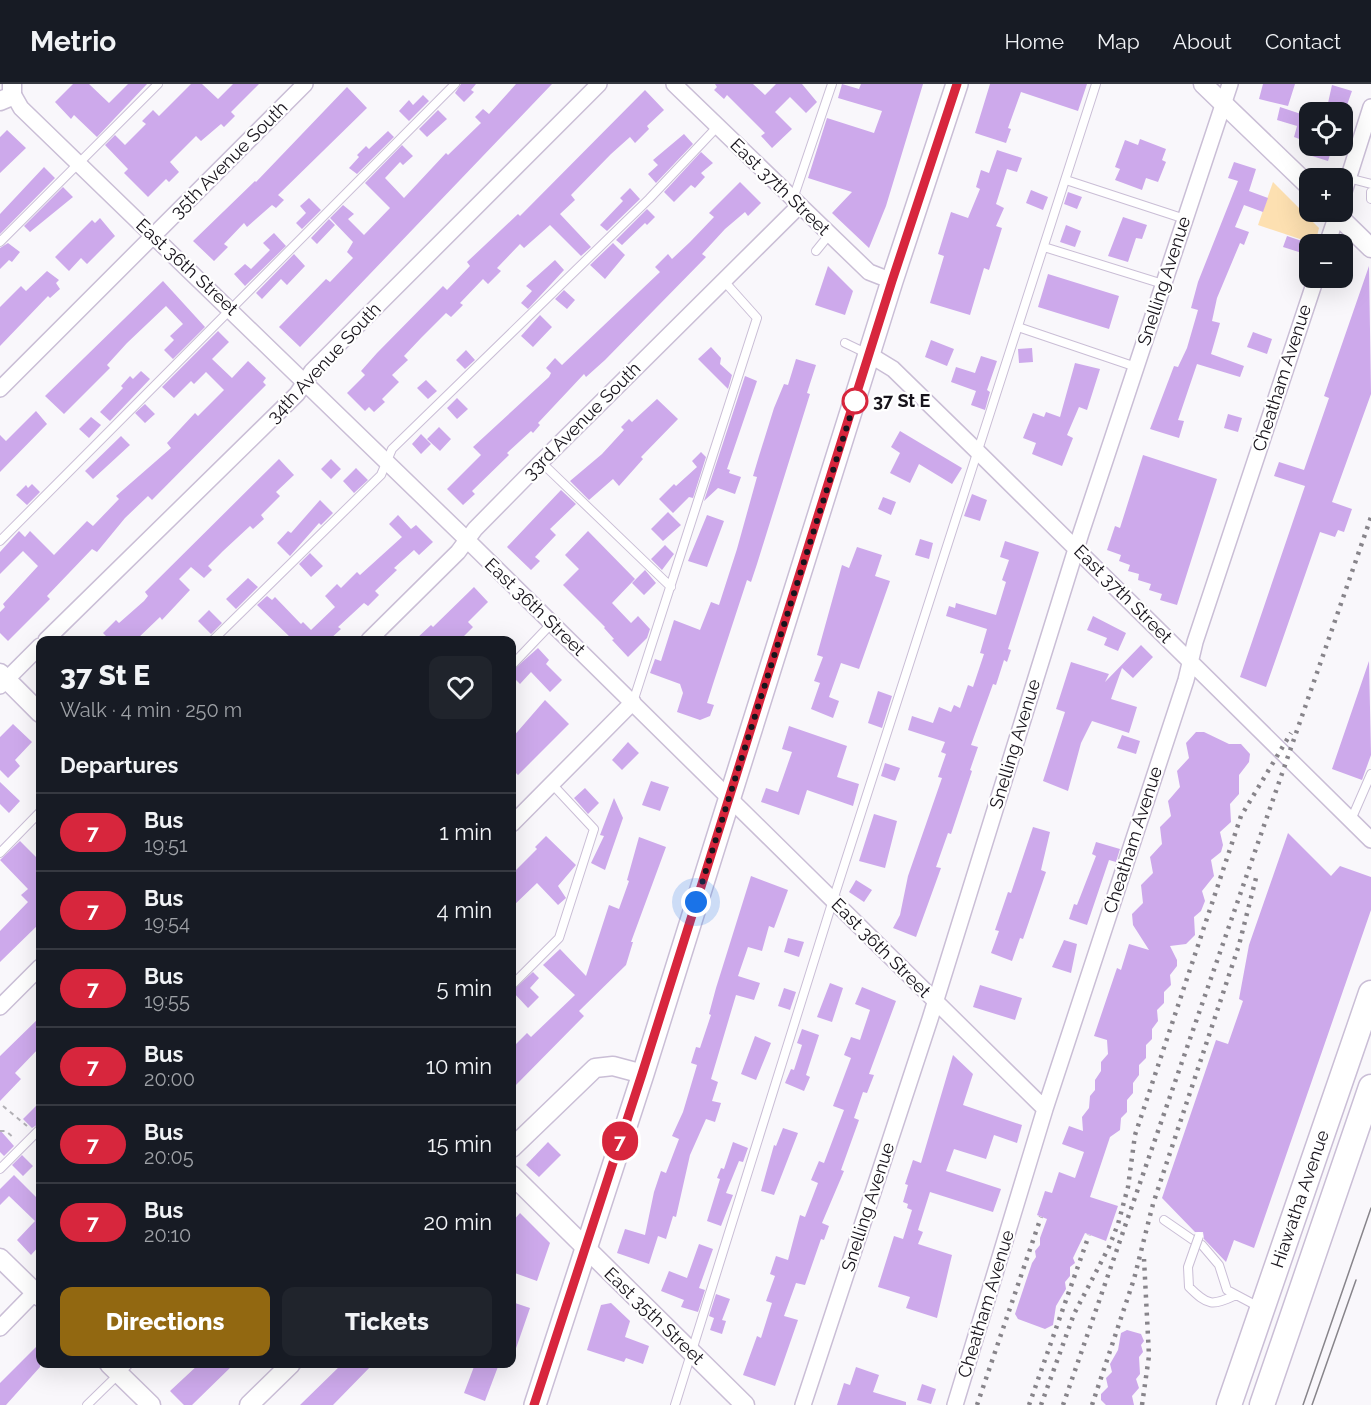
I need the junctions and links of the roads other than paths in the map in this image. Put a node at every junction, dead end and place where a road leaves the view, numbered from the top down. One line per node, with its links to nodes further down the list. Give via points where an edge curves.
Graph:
1 (158, 84): 16 (lane)
2 (305, 84): 28 (street, 35th Avenue South)
3 (455, 84): 37 (lane)
4 (599, 84): 42 (street, 34th Avenue South)
5 (674, 84): 14 (street, East 37th Street)
6 (957, 84): 34 (main road)
7 (1096, 84): 20 (lane)
8 (1203, 84): 12 (street)
9 (1230, 84): 12 (street, Snelling Avenue)
10 (830, 85): 24 (lane)
11 (12, 94): 16 (street, East 36th Street)
12 (1222, 103): 18 (street); 25 (street, Snelling Avenue)
13 (1371, 107): 15 (street)
14 (718, 126): 24 (street, East 37th Street); 45 (lane, via 649,199 394,447)
15 (1366, 139): 17 (street)
16 (79, 164): 28 (street, East 36th Street); 29 (lane)
17 (1352, 168)
18 (1299, 176)
19 (1353, 179): 21 (lane)
20 (1066, 180): 25 (lane); 30 (lane)
21 (1371, 184)
22 (1371, 192): 23 (lane)
23 (1371, 200)
24 (796, 203): 27 (street, East 37th Street); 33 (street, 33rd Avenue South)
25 (1185, 219): 35 (street, Snelling Avenue)
26 (1349, 222): 31 (street)
27 (829, 235): 32 (lane); 34 (street, East 37th Street, via 869,272)
28 (153, 236): 37 (street, East 36th Street); 43 (street, 35th Avenue South)
29 (0, 242)
30 (1044, 247): 35 (lane); 38 (lane)
31 (1371, 248)
32 (816, 252)
33 (723, 280): 46 (street, 33rd Avenue South); 50 (lane, via 757,318)
34 (892, 281): 40 (main road)
35 (1163, 284): 41 (street, Snelling Avenue)
36 (1313, 288): 56 (street, Cheatham Avenue)
37 (232, 310): 42 (street, East 36th Street); 48 (lane)
38 (1018, 327): 41 (lane); 44 (lane)
39 (845, 343): 40 (lane)
40 (870, 355): 44 (street, East 37th Street, via 893,369); 63 (main road)
41 (1136, 367): 49 (street, Snelling Avenue)
42 (305, 382): 45 (street, East 36th Street); 52 (street, 34th Avenue South)
43 (0, 389)
44 (978, 452): 49 (street, East 37th Street); 69 (lane)
45 (386, 461): 47 (street, East 36th Street); 53 (lane, via 381,475)
46 (541, 462): 47 (street, 33rd Avenue South); 50 (lane)
47 (467, 540): 51 (street, East 36th Street); 54 (street, 33rd Avenue South)
48 (0, 542)
49 (1077, 548): 56 (street, East 37th Street); 73 (street, Snelling Avenue)
50 (671, 587): 59 (lane)
51 (552, 623): 57 (lane); 59 (street, East 36th Street)
52 (50, 636)
53 (217, 636)
54 (373, 636)
55 (36, 650): 58 (street)
56 (1191, 660): 66 (street, East 37th Street); 77 (street, Cheatham Avenue)
57 (516, 661)
58 (2, 680): 60 (street)
59 (633, 702): 62 (street); 63 (street, East 36th Street)
60 (36, 710)
61 (1371, 774): 66 (lane)
62 (552, 784): 65 (street); 71 (lane, via 594,829 559,938)
63 (729, 798): 69 (street, East 36th Street); 75 (main road)
64 (36, 816): 68 (lane)
65 (516, 820)
66 (1351, 820): 67 (street, East 37th Street)
67 (1371, 840)
68 (0, 853)
69 (833, 900): 73 (street, East 36th Street); 91 (lane)
70 (36, 971): 74 (street)
71 (516, 981)
72 (1371, 993): 89 (highway, Hiawatha Avenue)
73 (934, 1000): 77 (street, East 36th Street); 101 (street, Snelling Avenue)
74 (0, 1007)
75 (642, 1074): 79 (street, via 613,1066 595,1068); 84 (main road)
76 (1371, 1087): 104 (highway, Hiawatha Avenue)
77 (1045, 1109): 102 (street, Cheatham Avenue)
78 (36, 1134): 80 (lane)
79 (516, 1144)
80 (0, 1169)
81 (516, 1179): 84 (street, East 35th Street)
82 (1164, 1220): 83 (lane, bridge, via 1196,1238)
83 (1198, 1247): 88 (lane, via 1219,1265 1227,1290); 88 (lane, via 1188,1267 1189,1287 1202,1300 1217,1304)
84 (584, 1249): 91 (street, East 35th Street); 98 (main road)
85 (0, 1258): 86 (street)
86 (36, 1289)
87 (36, 1295): 90 (street)
88 (1236, 1295): 89 (lane)
89 (1263, 1309): 103 (highway, Hiawatha Avenue)
90 (0, 1328)
91 (692, 1352): 99 (lane); 100 (street, East 35th Street)
92 (118, 1368): 95 (lane)
93 (120, 1368): 96 (street)
94 (287, 1368): 97 (street)
95 (87, 1405)
96 (151, 1405)
97 (249, 1405)
98 (534, 1405)
99 (675, 1405)
100 (745, 1405)
101 (803, 1405)
102 (956, 1405)
103 (1229, 1405)
104 (1262, 1405)

